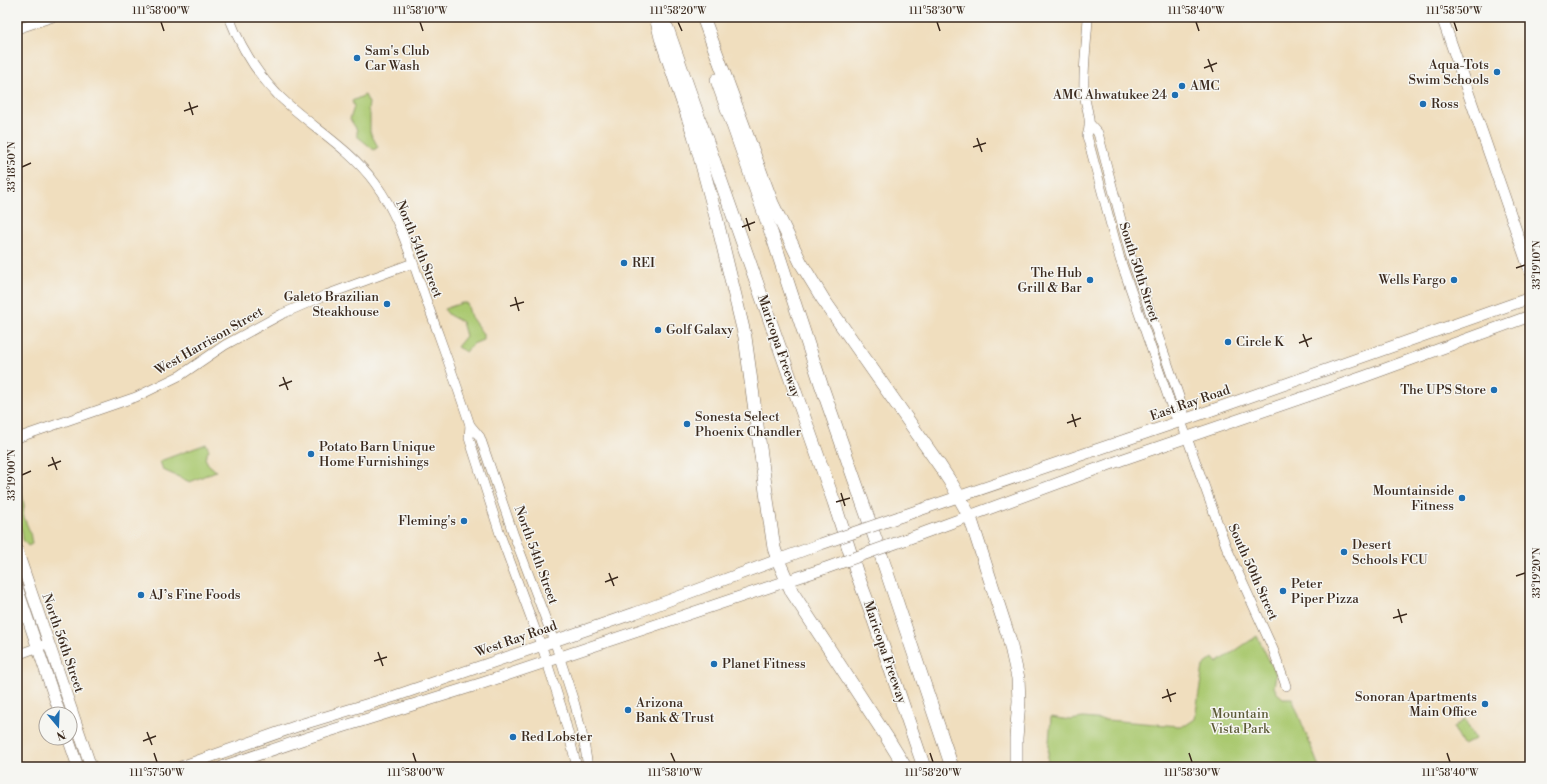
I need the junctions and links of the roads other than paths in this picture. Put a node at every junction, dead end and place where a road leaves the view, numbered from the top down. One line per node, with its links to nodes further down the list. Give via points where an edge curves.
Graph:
1 (53, 17): 9 (street)
2 (229, 17): 10 (street, North 54th Street, via 247,56 266,81 286,102 358,162 376,183 393,212)
3 (656, 17): 21 (highway, via 694,135 745,337 774,548)
4 (663, 17): 41 (highway, Maricopa Freeway, via 834,502)
5 (695, 17): 42 (highway, Maricopa Freeway)
6 (703, 17): 17 (highway, via 772,203 801,263)
7 (1088, 17): 15 (street, South 50th Street, via 1084,92 1091,125 1098,133 1130,254 1184,410)
8 (1442, 17): 11 (main road)
9 (17, 29)
10 (413, 263): 14 (street, North 54th Street); 16 (street, West Harrison Street, via 282,314 225,345 181,375 136,397)
11 (1530, 271)
12 (1530, 298): 15 (main road, East Ray Road)
13 (1530, 316): 15 (main road, East Ray Road, via 1366,376)
14 (470, 425): 24 (street, North 54th Street, via 480,437); 26 (street, North 54th Street, via 469,438 501,536)
15 (1184, 430): 17 (main road, East Ray Road); 18 (main road, East Ray Road, via 1108,465); 31 (street, South 50th Street, via 1226,546 1273,649)
16 (17, 438)
17 (958, 496): 18 (highway); 19 (main road, East Ray Road, bridge)
18 (970, 517): 22 (main road, East Ray Road, bridge); 43 (highway, via 1009,638 1018,678)
19 (859, 531): 21 (main road, West Ray Road, bridge)
20 (17, 550): 25 (main road, North 56th Street)
21 (778, 560): 22 (highway); 24 (main road, West Ray Road)
22 (787, 581): 29 (main road); 40 (highway)
23 (17, 587): 27 (main road, North 56th Street)
24 (554, 641): 26 (main road, West Ray Road); 29 (street, North 54th Street)
25 (49, 643): 27 (street); 35 (main road, North 56th Street)
26 (542, 645): 30 (street, North 54th Street); 36 (main road, West Ray Road)
27 (38, 648): 28 (street); 32 (main road, North 56th Street)
28 (17, 655)
29 (559, 657): 30 (main road); 39 (street, North 54th Street, via 575,705)
30 (547, 661): 37 (main road); 38 (street, North 54th Street)
31 (1286, 686)
32 (57, 706)
33 (71, 746): 34 (main road)
34 (78, 767)
35 (91, 767)
36 (181, 767)
37 (222, 767)
38 (577, 767)
39 (588, 767)
40 (905, 767)
41 (924, 767)
42 (952, 767)
43 (1016, 767)

